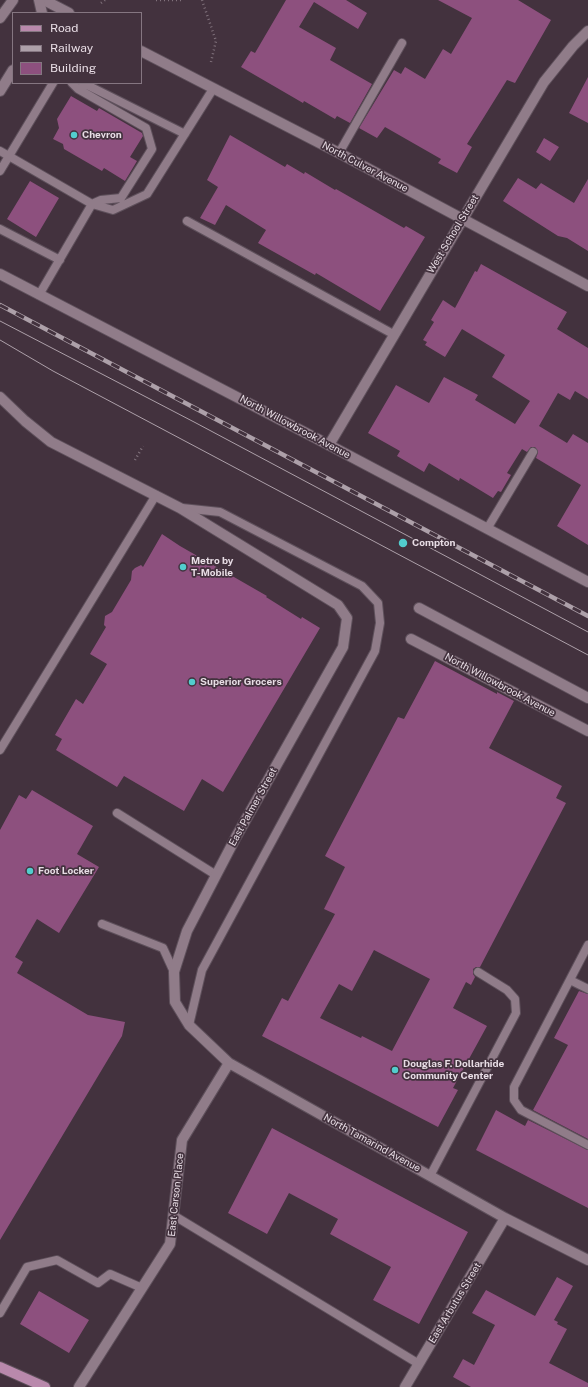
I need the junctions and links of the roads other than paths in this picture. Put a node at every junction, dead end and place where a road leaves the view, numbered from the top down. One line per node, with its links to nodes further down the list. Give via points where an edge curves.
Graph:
1 (13, 0): 6 (street)
2 (40, 0): 4 (street)
3 (44, 0): 5 (street)
4 (42, 12)
5 (67, 12)
6 (0, 18)
7 (588, 31): 22 (street, West School Street, via 544,82)
8 (402, 43): 18 (lane)
9 (142, 52): 14 (street, North Culver Avenue)
10 (12, 72): 15 (street)
11 (52, 84): 19 (lane)
12 (73, 84): 21 (lane, via 146,128 152,149 121,198 101,200)
13 (85, 84): 16 (lane)
14 (213, 89): 16 (lane); 18 (street, North Culver Avenue)
15 (0, 91)
16 (185, 134): 21 (lane, via 147,194 113,210)
17 (0, 151): 19 (lane)
18 (339, 153): 22 (street, North Culver Avenue)
19 (9, 156): 20 (lane); 21 (lane)
20 (0, 171)
21 (92, 204): 25 (lane)
22 (463, 218): 27 (street, North Culver Avenue); 29 (street, West School Street)
23 (187, 222): 29 (lane)
24 (0, 229): 25 (lane)
25 (60, 260): 28 (lane)
26 (0, 274): 28 (street, North Willowbrook Avenue)
27 (588, 286)
28 (39, 295): 31 (street, North Willowbrook Avenue)
29 (394, 334): 31 (street, West School Street)
30 (0, 397): 33 (street, via 51,442)
31 (329, 445): 35 (street, North Willowbrook Avenue)
32 (533, 452): 35 (lane)
33 (156, 495): 34 (street); 41 (lane)
34 (180, 508): 43 (street, East Palmer Street, via 338,605 347,618 343,647); 51 (lane, via 220,512 362,586 378,603 380,623 375,651 202,970)
35 (487, 529): 36 (street, North Willowbrook Avenue)
36 (588, 582)
37 (419, 608): 39 (street)
38 (411, 639): 40 (street, North Willowbrook Avenue)
39 (588, 698)
40 (588, 731)
41 (0, 750)
42 (117, 813): 43 (lane)
43 (216, 876): 46 (street, East Palmer Street, via 187,931)
44 (102, 924): 46 (lane, via 163,948)
45 (588, 945): 48 (lane)
46 (174, 972): 50 (street, East Palmer Street)
47 (478, 972): 54 (lane, via 507,990 515,999 516,1013)
48 (570, 980): 49 (lane); 53 (lane, via 514,1087 514,1100 521,1110)
49 (588, 989)
50 (175, 1002): 51 (street, North Tamarind Avenue)
51 (189, 1025): 52 (street, North Tamarind Avenue)
52 (229, 1063): 54 (street, North Tamarind Avenue); 55 (street, East Carson Place, via 182,1140)
53 (588, 1145)
54 (430, 1176): 56 (street, North Tamarind Avenue)
55 (173, 1215): 58 (street, East Carson Place, via 170,1244); 60 (lane)
56 (505, 1218): 57 (street, North Tamarind Avenue); 60 (street, East Arbutus Street)
57 (588, 1260)
58 (142, 1288): 59 (lane, via 110,1274 98,1283 57,1260 27,1267); 64 (street, East Carson Place)
59 (0, 1313)
60 (419, 1364): 65 (street, East Arbutus Street)
61 (0, 1367): 62 (main road)
62 (32, 1384): 63 (main road)
63 (45, 1387)
64 (79, 1387)
65 (405, 1387)

